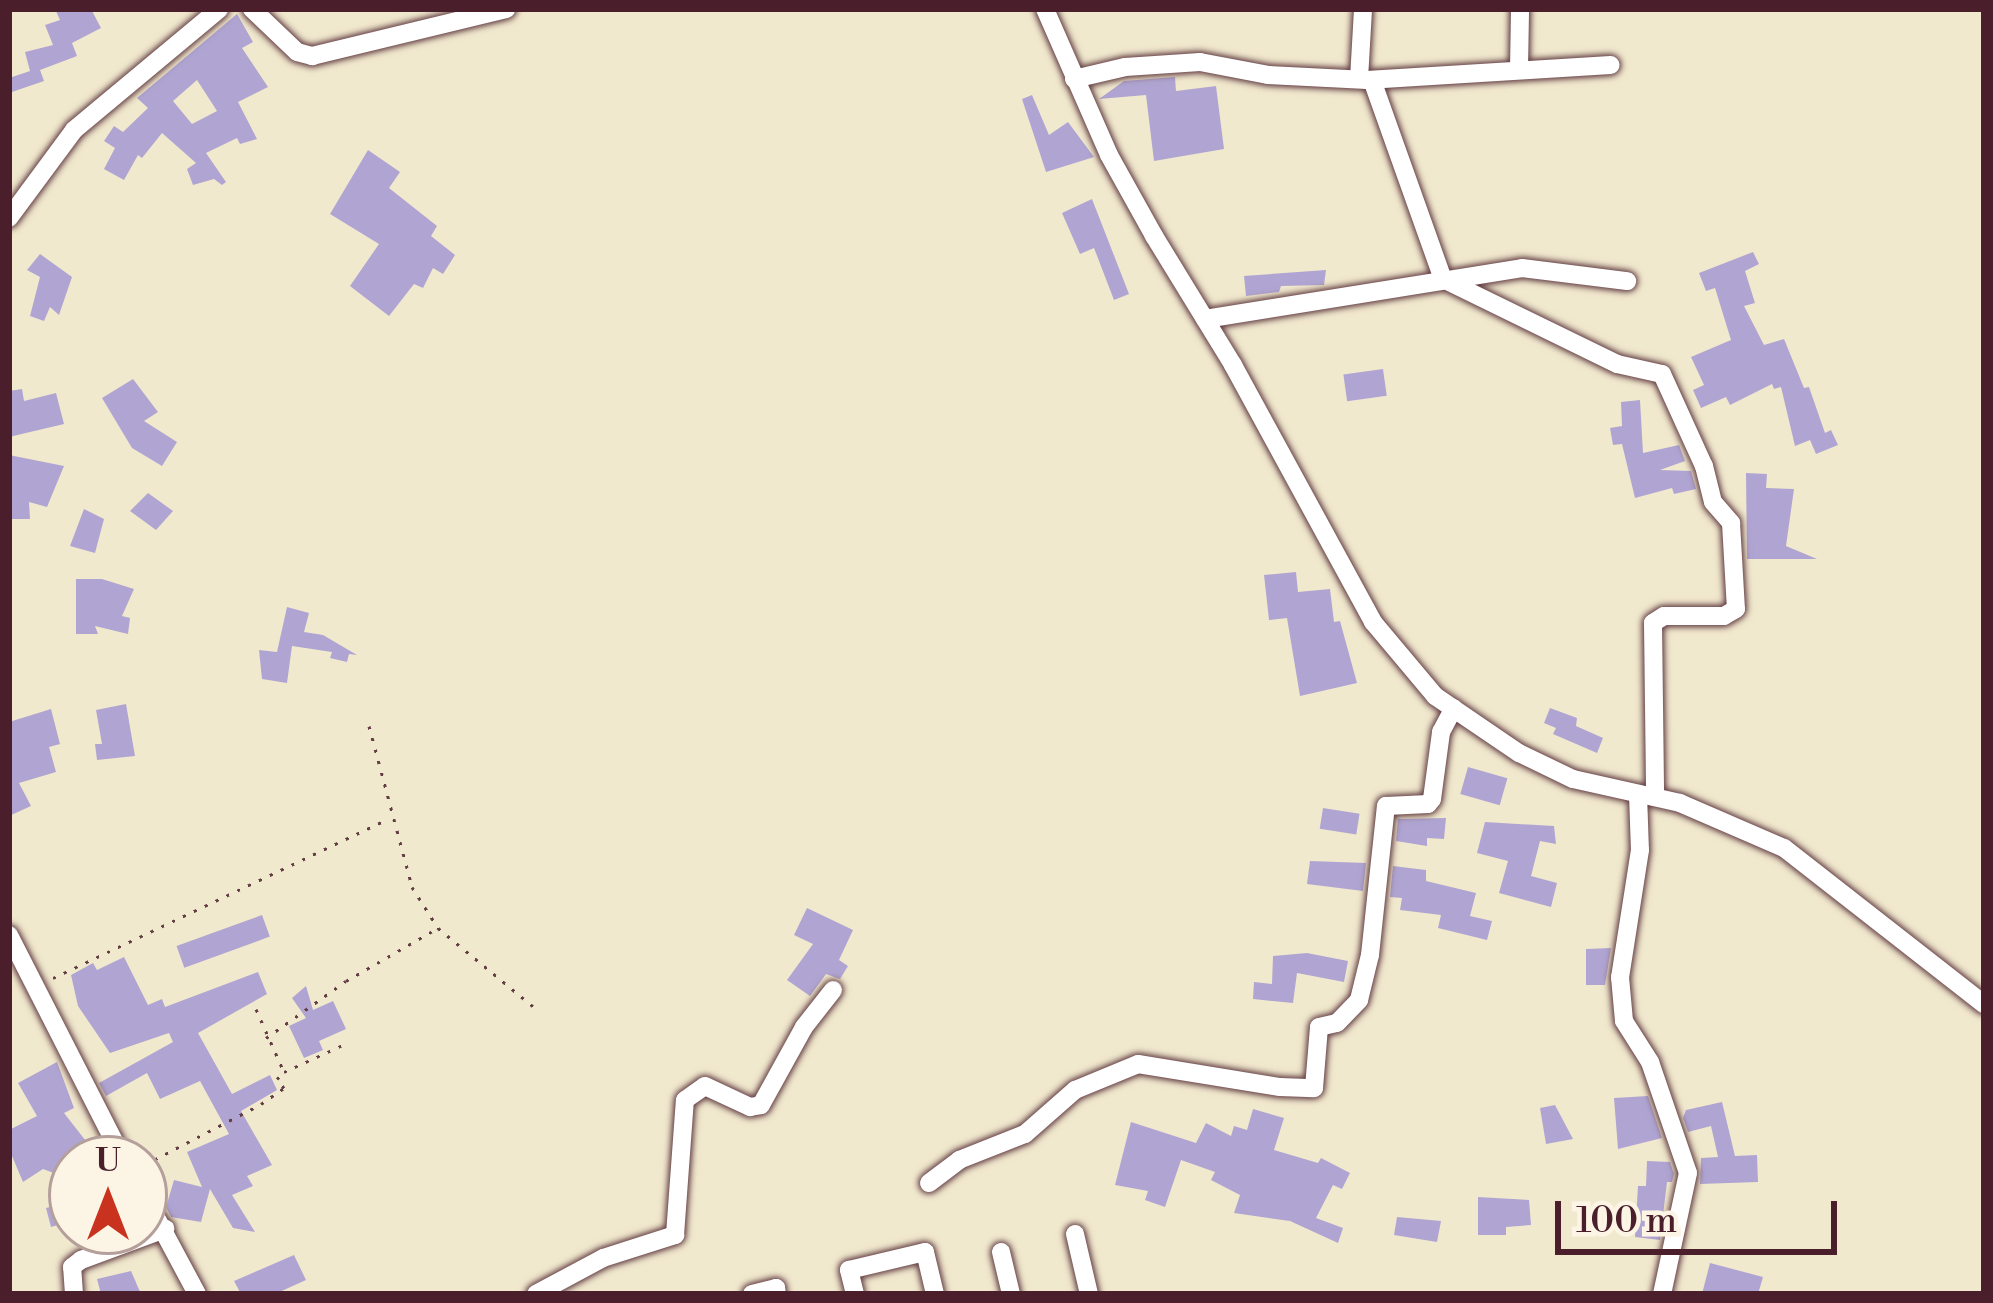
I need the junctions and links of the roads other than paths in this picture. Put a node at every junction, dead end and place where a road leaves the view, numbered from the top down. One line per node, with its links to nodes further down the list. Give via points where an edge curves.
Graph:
1 (219, 9): 11 (street, via 88,116)
2 (252, 9): 3 (street, via 297,52 312,56)
3 (506, 9)
4 (1045, 9): 9 (street)
5 (1363, 9): 10 (street)
6 (1520, 9): 8 (street)
7 (1611, 65): 8 (street)
8 (1519, 69): 10 (street)
9 (1074, 79): 10 (street, via 1212,62 1268,75); 14 (street)
10 (1365, 80): 12 (street)
11 (9, 218)
12 (1443, 280): 13 (street, via 1522,268); 14 (street); 16 (street, via 1617,364 1662,374 1713,502 1731,523 1736,609 1653,623)
13 (1627, 281)
14 (1205, 319): 15 (street, via 1373,622)
15 (1454, 708): 16 (street, via 1573,779); 21 (street, via 1441,732 1432,799 1386,806 1363,986 1339,1022 1319,1027 1314,1088 1138,1064 1075,1090 1025,1134 959,1160)
16 (1647, 796): 19 (street, via 1784,848); 35 (street, via 1620,977 1624,1021 1650,1062 1688,1173)
17 (9, 935): 20 (street)
18 (833, 990): 28 (street, via 761,1105 694,1091 682,1105 675,1235 603,1258)
19 (1984, 1004)
20 (111, 1135)
21 (929, 1184)
22 (1075, 1234): 34 (street)
23 (168, 1237): 27 (street)
24 (1001, 1252): 33 (street)
25 (94, 1255): 26 (street, via 72,1267)
26 (74, 1294)
27 (197, 1294)
28 (536, 1294)
29 (752, 1294): 30 (street)
30 (777, 1294)
31 (855, 1294): 32 (street, via 849,1270 925,1252)
32 (934, 1294)
33 (1011, 1294)
34 (1089, 1294)
35 (1662, 1294)

